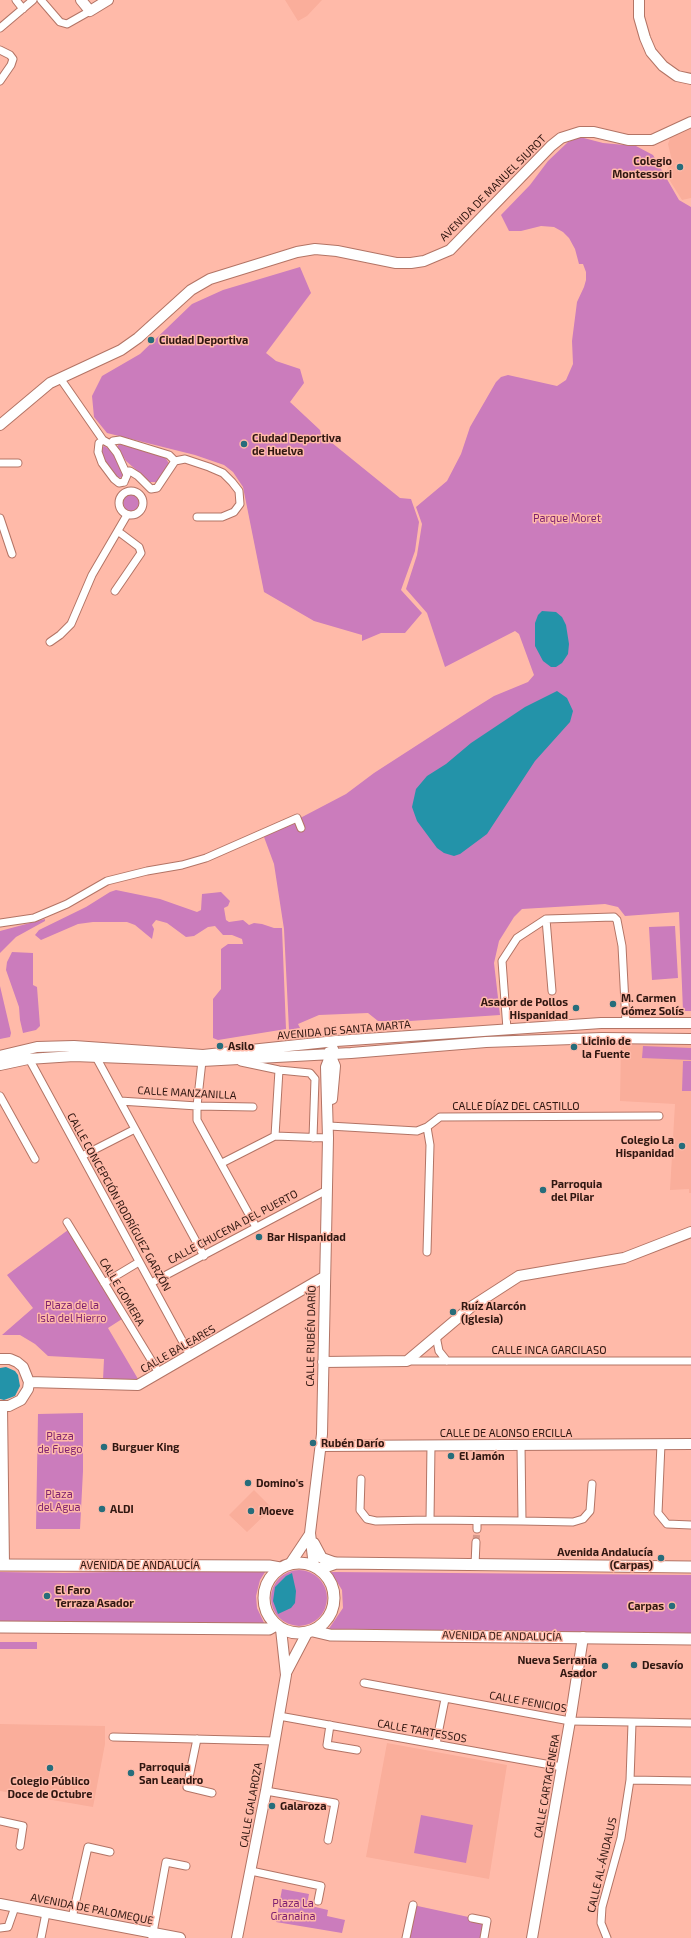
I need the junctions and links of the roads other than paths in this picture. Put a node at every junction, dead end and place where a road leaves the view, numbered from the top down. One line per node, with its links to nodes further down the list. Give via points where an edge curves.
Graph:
1 (16, 0): 7 (street)
2 (34, 0): 7 (street)
3 (41, 0): 8 (street, via 60,22 67,24)
4 (81, 0): 8 (street)
5 (108, 0): 8 (street)
6 (639, 0): 11 (street, via 639,16 651,52 676,76)
7 (23, 9): 9 (street)
8 (90, 11)
9 (0, 28)
10 (0, 50): 12 (street, via 12,59)
11 (691, 79)
12 (0, 81)
13 (691, 122): 14 (street, AVENIDA DE MANUEL SIUROT, via 652,140 628,140 594,132 580,132 561,138 450,250 424,261 396,262 315,249 297,252 210,279 191,290 121,350)
14 (60, 378): 15 (street, AVENIDA DE MANUEL SIUROT, via 40,391); 16 (street)
15 (0, 425)
16 (106, 442): 17 (street, via 120,440 169,455); 20 (street, via 118,453); 21 (street, via 98,443 102,463 114,479 120,483)
17 (175, 461): 20 (street, via 157,488 152,489 138,476); 25 (street, via 185,459 210,467 232,482 239,491 240,504 234,512 222,517)
18 (0, 463): 19 (street)
19 (18, 463)
20 (127, 471): 21 (street, via 127,479)
21 (124, 482): 22 (street)
22 (128, 492): 23 (street, via 122,496 119,503 121,510); 23 (street, via 139,495 142,506 135,514)
23 (127, 515): 26 (street)
24 (0, 518): 27 (street)
25 (197, 518)
26 (119, 532): 28 (street, via 139,547 140,553); 29 (street, via 92,575 71,624)
27 (12, 554)
28 (115, 591)
29 (50, 642)
30 (301, 828): 32 (street, via 297,818 206,858 107,880 67,904 34,918)
31 (546, 919): 33 (street); 34 (street, via 614,917 617,920 623,937); 36 (street, via 517,938 502,961)
32 (0, 923)
33 (552, 991)
34 (626, 1023): 35 (street, AVENIDA DE SANTA MARTA); 36 (street, AVENIDA DE SANTA MARTA)
35 (691, 1023)
36 (507, 1029): 38 (street, AVENIDA DE SANTA MARTA)
37 (691, 1039): 41 (street, AVENIDA DE SANTA MARTA, via 602,1038 486,1042)
38 (336, 1041): 39 (street, AVENIDA DE SANTA MARTA); 43 (street, CALLE RUBÉN DARÍO)
39 (322, 1043): 43 (street); 47 (street, AVENIDA DE SANTA MARTA)
40 (97, 1046): 42 (street, AVENIDA DE SANTA MARTA, via 52,1047); 46 (street); 47 (street, AVENIDA DE SANTA MARTA)
41 (351, 1053): 43 (street, AVENIDA DE SANTA MARTA); 50 (street)
42 (27, 1054): 45 (street, AVENIDA DE SANTA MARTA); 46 (street, AVENIDA DE SANTA MARTA); 49 (street, AVENIDA DE SANTA MARTA); 63 (street, CALLE CONCEPCIÓN RODRÍGUEZ GARZÓN)
43 (331, 1054): 44 (street, AVENIDA DE SANTA MARTA); 50 (street, CALLE RUBÉN DARÍO)
44 (310, 1055): 48 (street, AVENIDA DE SANTA MARTA); 50 (street)
45 (0, 1056)
46 (96, 1057): 47 (street, AVENIDA DE SANTA MARTA); 53 (street)
47 (202, 1058): 48 (street, AVENIDA DE SANTA MARTA); 54 (street)
48 (235, 1060): 51 (street)
49 (0, 1065)
50 (330, 1067): 57 (street, CALLE RUBÉN DARÍO); 62 (street, CALLE RUBÉN DARÍO)
51 (279, 1070): 60 (street); 61 (street, via 310,1073 316,1079)
52 (0, 1096): 64 (street)
53 (120, 1101): 54 (street, CALLE MANZANILLA); 59 (street)
54 (197, 1106): 55 (street, CALLE MANZANILLA); 65 (street, via 197,1120)
55 (253, 1107)
56 (659, 1116): 58 (street, CALLE DÍAZ DEL CASTILLO, via 440,1117)
57 (329, 1126): 58 (street, CALLE DÍAZ DEL CASTILLO, via 417,1131); 62 (street, CALLE RUBÉN DARÍO)
58 (427, 1127): 70 (street, via 430,1145)
59 (135, 1129): 63 (street); 71 (street)
60 (275, 1136): 61 (street); 65 (street)
61 (313, 1138): 62 (street)
62 (328, 1138): 66 (street, CALLE RUBÉN DARÍO)
63 (82, 1156): 72 (street, CALLE CONCEPCIÓN RODRÍGUEZ GARZÓN)
64 (36, 1159)
65 (222, 1163): 68 (street)
66 (326, 1191): 68 (street, CALLE CHUCENA DEL PUERTO); 73 (street, CALLE RUBÉN DARÍO)
67 (67, 1222): 74 (street, CALLE GOMERA)
68 (256, 1227): 71 (street, CALLE CHUCENA DEL PUERTO)
69 (691, 1232): 76 (street, via 624,1258 519,1276 482,1299)
70 (427, 1252)
71 (204, 1256): 75 (street, CALLE CHUCENA DEL PUERTO)
72 (139, 1262): 74 (street); 75 (street, CALLE CONCEPCIÓN RODRÍGUEZ GARZÓN)
73 (324, 1277): 77 (street, CALLE BALEARES); 82 (street, CALLE RUBÉN DARÍO)
74 (104, 1283): 83 (street, CALLE GOMERA)
75 (152, 1283): 77 (street, CALLE CONCEPCIÓN RODRÍGUEZ GARZÓN)
76 (436, 1336): 79 (street); 80 (street, via 439,1351)
77 (190, 1355): 83 (street, CALLE BALEARES)
78 (0, 1359): 84 (street, via 17,1362 23,1367)
79 (407, 1361): 80 (street, CALLE INCA GARCILASO); 82 (street)
80 (447, 1361): 81 (street, CALLE INCA GARCILASO)
81 (691, 1361)
82 (323, 1362): 90 (street, CALLE RUBÉN DARÍO)
83 (159, 1373): 84 (street, CALLE BALEARES, via 138,1385)
84 (29, 1382): 85 (street, via 21,1400 15,1404)
85 (1, 1406): 91 (street)
86 (661, 1444): 87 (street, CALLE DE ALONSO ERCILLA); 89 (street, CALLE DE ALONSO ERCILLA); 97 (street, via 658,1513 667,1524)
87 (691, 1444)
88 (431, 1445): 89 (street, CALLE DE ALONSO ERCILLA); 90 (street, CALLE DE ALONSO ERCILLA); 94 (street)
89 (521, 1445): 96 (street)
90 (321, 1446): 99 (street, CALLE RUBÉN DARÍO)
91 (1, 1470): 102 (street)
92 (361, 1479): 94 (street, via 360,1510 368,1519)
93 (592, 1484): 96 (street, via 590,1512 583,1519 573,1522)
94 (430, 1520): 95 (street)
95 (477, 1521): 96 (street); 98 (street)
96 (522, 1521)
97 (691, 1525)
98 (477, 1529)
99 (310, 1534): 101 (street, via 320,1555 325,1560); 104 (street, CALLE RUBÉN DARÍO); 106 (street, CALLE RUBÉN DARÍO)
100 (476, 1542): 103 (street)
101 (336, 1563): 103 (main road); 106 (main road)
102 (2, 1565): 104 (main road, AVENIDA DE ANDALUCÍA)
103 (475, 1565): 105 (main road)
104 (285, 1566): 106 (main road, via 302,1563); 108 (main road, via 269,1580 264,1595 269,1616)
105 (691, 1567)
106 (317, 1568): 109 (main road, via 332,1586 333,1608 322,1625)
107 (0, 1627): 108 (main road, via 269,1630)
108 (278, 1627): 109 (main road, via 294,1633); 112 (street, CALLE GALAROZA)
109 (310, 1632): 110 (main road, AVENIDA DE ANDALUCÍA, via 330,1635); 112 (street, CALLE GALAROZA)
110 (582, 1637): 111 (main road, AVENIDA DE ANDALUCÍA); 116 (street, CALLE CARTAGENERA)
111 (691, 1639)
112 (286, 1675): 115 (street, CALLE GALAROZA)
113 (364, 1683): 114 (street, CALLE FENICIOS)
114 (445, 1699): 116 (street, CALLE FENICIOS); 123 (street)
115 (279, 1716): 119 (street, CALLE TARTESSOS); 122 (street, CALLE GALAROZA)
116 (570, 1721): 117 (street, CALLE FENICIOS); 125 (street, CALLE CARTAGENERA)
117 (632, 1723): 118 (street, CALLE FENICIOS); 126 (street, CALLE AL-ÁNDALUS)
118 (691, 1723)
119 (330, 1725): 123 (street, CALLE TARTESSOS); 124 (street, via 327,1745)
120 (113, 1737): 121 (street)
121 (197, 1739): 122 (street); 129 (street, via 187,1787)
122 (275, 1741): 128 (street, CALLE GALAROZA)
123 (436, 1744): 125 (street, CALLE TARTESSOS)
124 (357, 1750)
125 (562, 1767): 150 (street, CALLE CARTAGENERA)
126 (630, 1780): 127 (street); 151 (street, CALLE AL-ÁNDALUS, via 621,1838 602,1907 601,1923)
127 (691, 1781)
128 (266, 1791): 131 (street, via 335,1803); 135 (street, CALLE GALAROZA)
129 (212, 1793)
130 (0, 1821): 132 (street, via 24,1826)
131 (328, 1840)
132 (20, 1846)
133 (110, 1852): 141 (street, via 88,1847)
134 (186, 1866): 144 (street, via 166,1862)
135 (251, 1871): 136 (street, via 322,1886); 147 (street, CALLE GALAROZA)
136 (318, 1901)
137 (0, 1904): 139 (street, AVENIDA DE PALOMEQUE)
138 (413, 1905): 148 (street)
139 (14, 1907): 140 (street, AVENIDA DE PALOMEQUE); 143 (street, via 8,1927)
140 (46, 1913): 141 (street, AVENIDA DE PALOMEQUE); 145 (street)
141 (72, 1918): 144 (street, AVENIDA DE PALOMEQUE)
142 (472, 1918): 149 (street, via 487,1921)
143 (0, 1928)
144 (152, 1935): 146 (street, AVENIDA DE PALOMEQUE)
145 (41, 1938)
146 (180, 1938)
147 (237, 1938)
148 (406, 1938)
149 (484, 1938)
150 (532, 1938)
151 (607, 1938)

